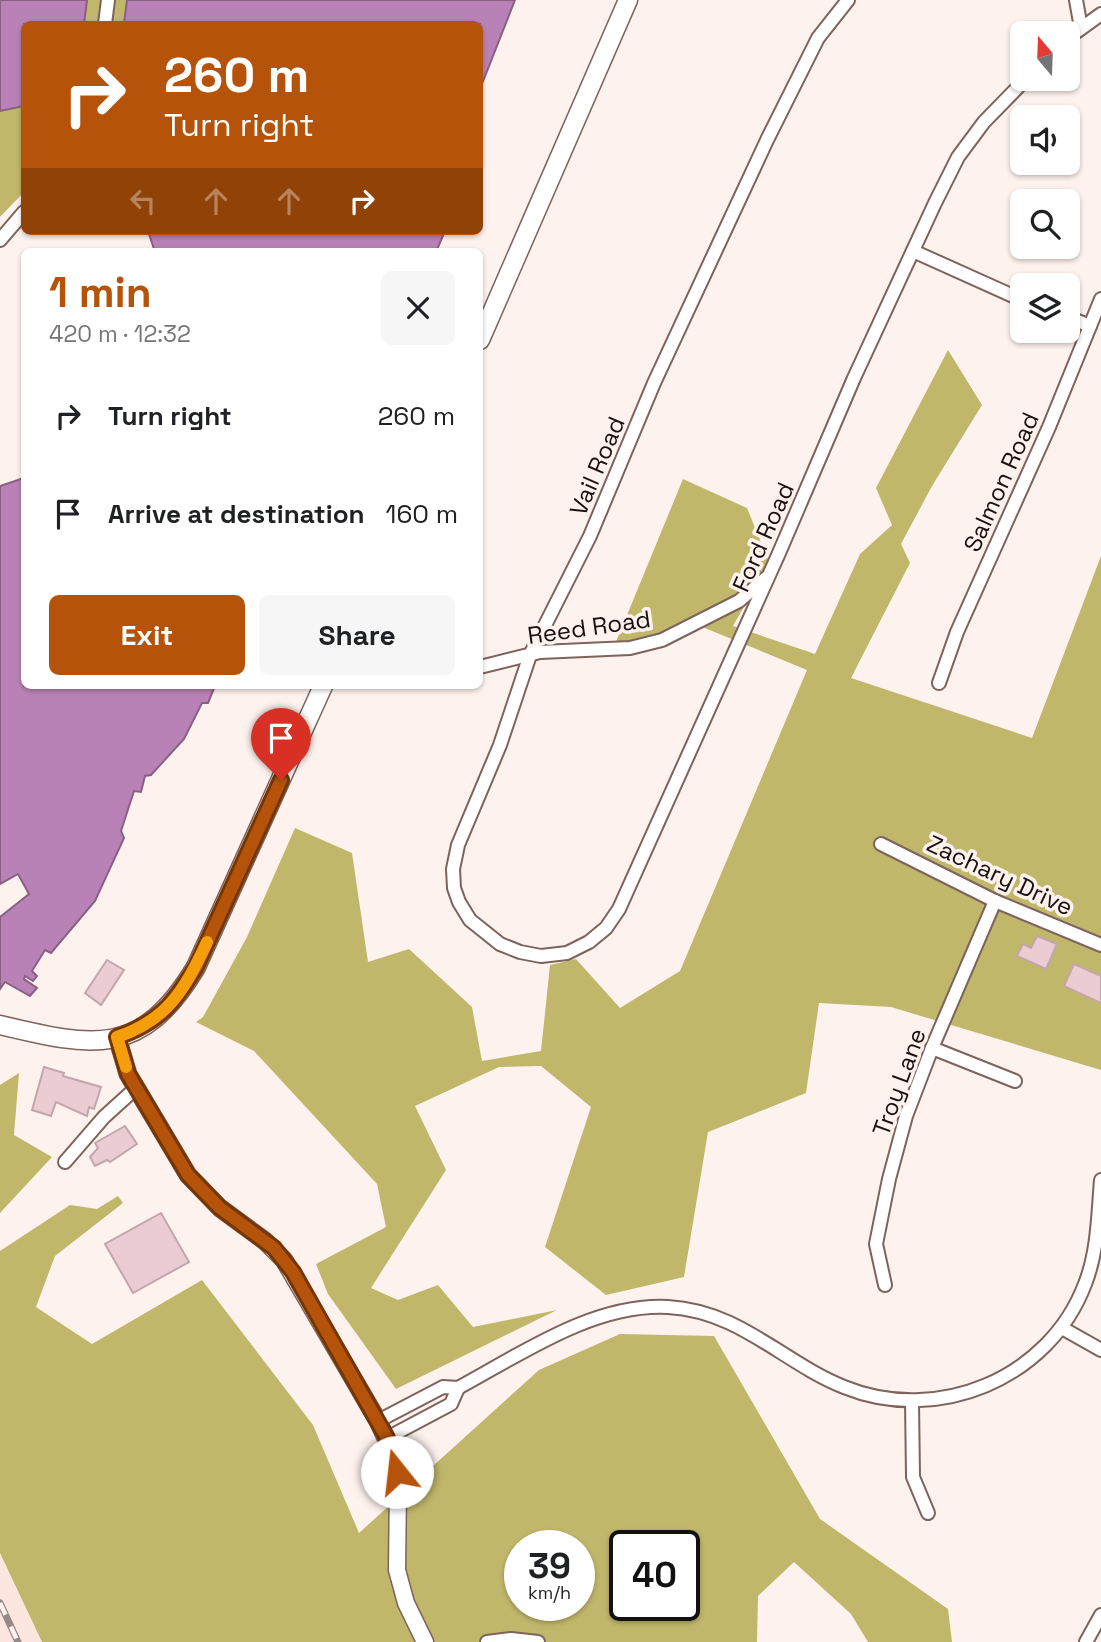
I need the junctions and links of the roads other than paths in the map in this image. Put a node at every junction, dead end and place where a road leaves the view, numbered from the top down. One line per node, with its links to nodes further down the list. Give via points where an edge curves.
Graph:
1 (108, 0): 6 (street)
2 (628, 0): 16 (main road)
3 (848, 0): 18 (street, Vail Road, via 818,38 767,140 654,383 590,536)
4 (1076, 0): 7 (street)
5 (1101, 14): 7 (street)
6 (105, 21)
7 (1081, 28)
8 (1014, 91): 11 (street, Ford Road, via 958,157)
9 (21, 216): 10 (street)
10 (0, 240)
11 (913, 251): 12 (street); 17 (street, Ford Road)
12 (1010, 295)
13 (1101, 299): 15 (street, Salmon Road)
14 (1080, 322): 15 (street)
15 (1090, 326): 20 (street, Salmon Road)
16 (483, 333)
17 (770, 575): 18 (street, Reed Road, via 739,601 662,640 630,648); 25 (street, Ford Road, via 630,887 606,928 567,953 541,956)
18 (530, 655): 19 (street, Reed Road); 25 (street, Vail Road, via 453,869 454,888 470,920)
19 (483, 666)
20 (939, 683)
21 (322, 689): 27 (main road, via 196,967 165,1011 136,1031)
22 (881, 844): 23 (street, Zachary Drive)
23 (995, 901): 24 (street, Zachary Drive); 28 (street, Troy Lane)
24 (1101, 945)
25 (506, 947)
26 (0, 1025): 27 (main road, via 72,1041)
27 (117, 1037): 30 (street)
28 (932, 1048): 29 (street); 33 (street, Troy Lane, via 906,1116 881,1211 876,1244)
29 (1015, 1081)
30 (136, 1088): 31 (street); 38 (street, via 196,1184 284,1260)
31 (65, 1162)
32 (1101, 1180): 34 (street, via 1089,1272)
33 (885, 1285)
34 (1062, 1328): 35 (street); 37 (street, via 1028,1361 991,1384 958,1396)
35 (1101, 1350)
36 (458, 1388): 37 (street, via 603,1315 665,1306 732,1322 825,1378 858,1392); 38 (street, via 443,1387); 39 (street, via 451,1404)
37 (912, 1401): 40 (street, via 913,1477)
38 (378, 1421): 39 (street)
39 (387, 1438): 42 (street, via 397,1472 397,1570 406,1603)
40 (928, 1513)
41 (1101, 1615): 45 (street)
42 (425, 1642)
43 (487, 1642): 44 (street)
44 (538, 1642)
45 (1086, 1642)

